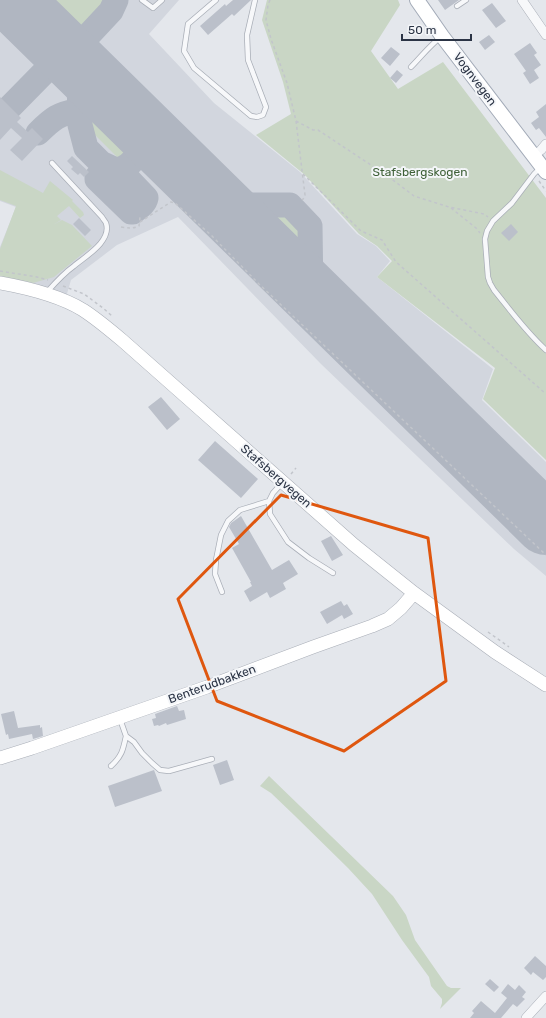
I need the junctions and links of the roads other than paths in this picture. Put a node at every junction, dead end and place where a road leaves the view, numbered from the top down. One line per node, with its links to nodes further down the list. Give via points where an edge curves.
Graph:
1 (142, 0): 2 (lane, via 153,8)
2 (162, 0)
3 (216, 0): 4 (lane, via 188,24 184,51 194,68 251,116 257,118 263,115 266,107 248,60 247,35)
4 (255, 0)
5 (417, 0): 10 (main road, Vognvegen)
6 (466, 0): 8 (lane)
7 (522, 0): 9 (street)
8 (457, 6)
9 (546, 35)
10 (442, 36): 11 (lane); 14 (main road, Vognvegen)
11 (411, 67)
12 (546, 144): 14 (street, via 541,150)
13 (52, 163): 16 (lane, via 102,217 106,223 106,233 91,253)
14 (540, 165): 17 (lane, via 512,203 493,221 485,238 490,283 522,325)
15 (0, 283): 16 (main road, Stafsbergvegen)
16 (46, 294): 18 (main road, Stafsbergvegen, via 82,310 102,323)
17 (546, 350)
18 (284, 482): 19 (lane, via 273,492); 22 (main road, Stafsbergvegen, via 354,545)
19 (269, 501): 20 (lane, via 270,514 288,542); 21 (lane, via 240,510 228,521 221,534 215,574)
20 (333, 573)
21 (222, 592)
22 (414, 593): 23 (main road, Stafsbergvegen, via 489,648); 24 (main road, Benterudbakken, via 388,619 372,626)
23 (546, 685)
24 (120, 717): 25 (lane); 26 (main road, Benterudbakken)
25 (126, 736): 27 (lane, via 160,770 169,771); 28 (lane, via 118,760)
26 (0, 758)
27 (212, 759)
28 (111, 766)
29 (544, 1002): 30 (street)
30 (526, 1018)

